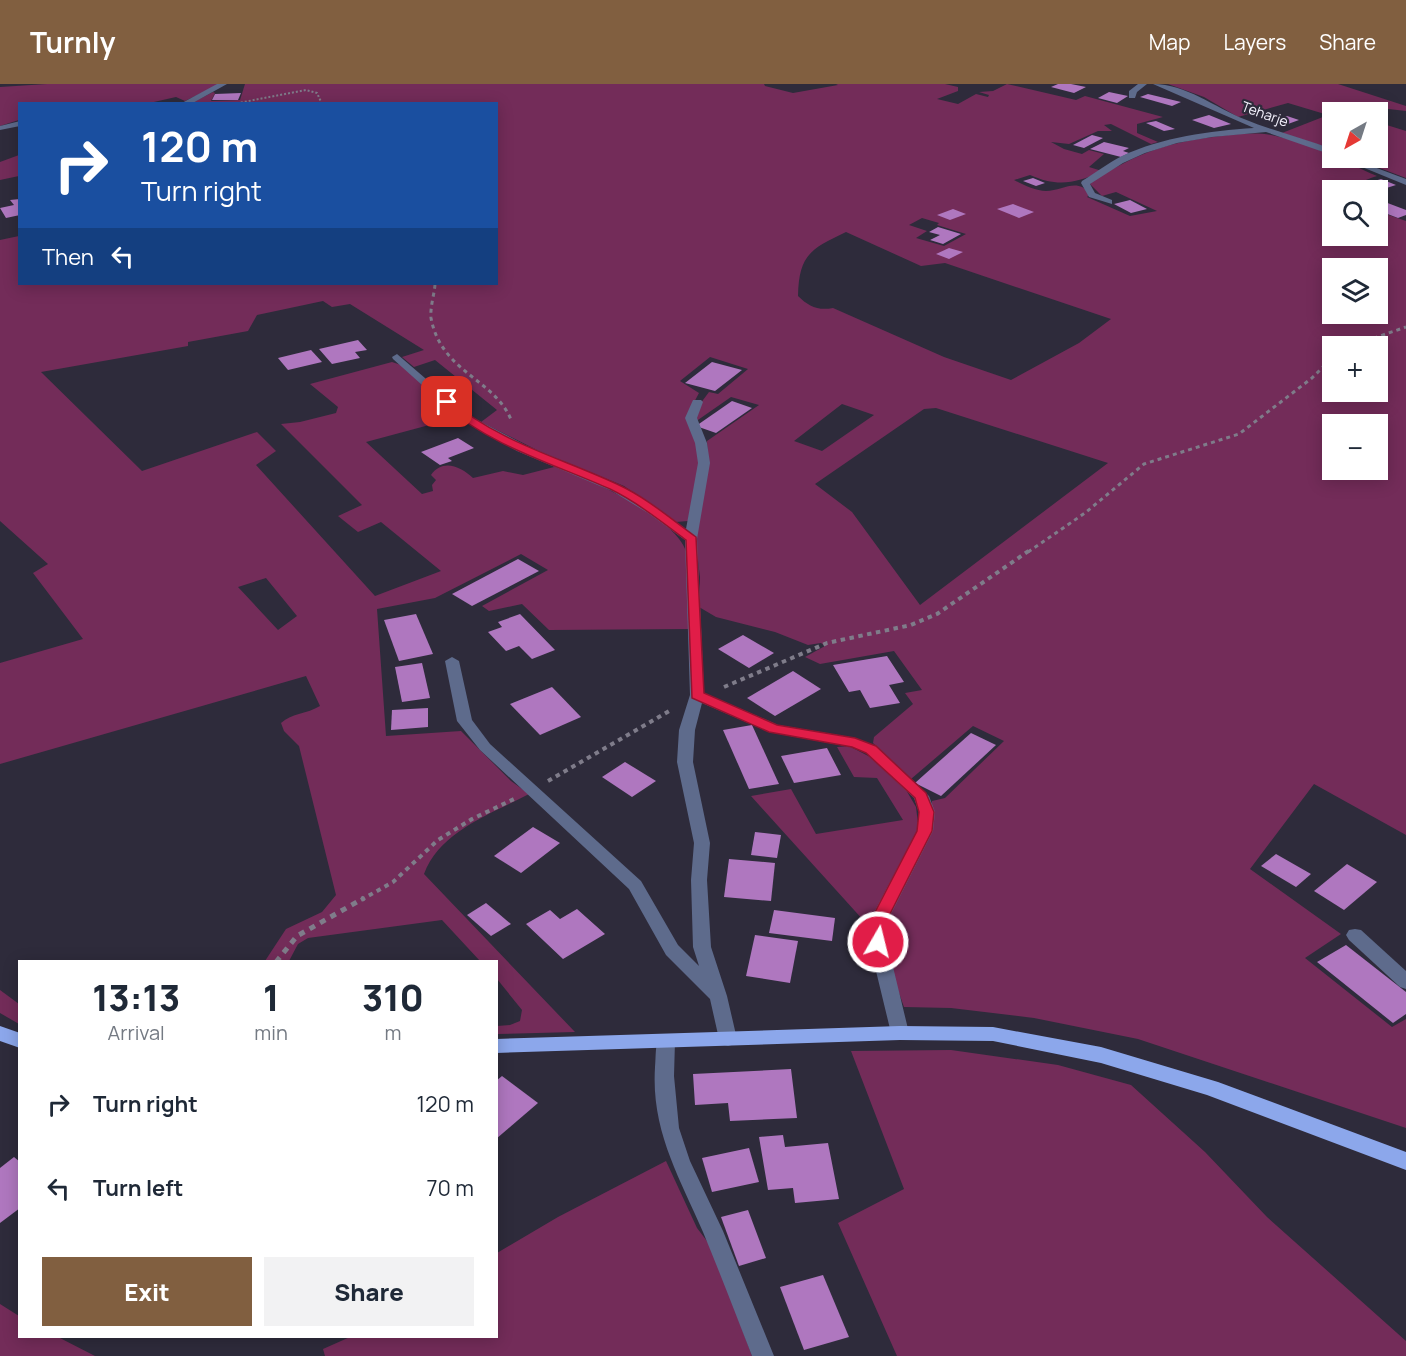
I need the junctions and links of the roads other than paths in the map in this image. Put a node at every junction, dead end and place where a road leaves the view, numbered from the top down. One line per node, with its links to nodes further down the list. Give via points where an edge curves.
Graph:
1 (223, 84): 5 (street)
2 (1143, 84): 4 (street, via 1132,91)
3 (1157, 84): 8 (street, Teharje, via 1179,89)
4 (1132, 96)
5 (188, 102)
6 (18, 124): 7 (street)
7 (0, 128)
8 (1266, 130): 9 (street, Teharje); 12 (street, via 1162,144 1123,159 1085,183 1092,195)
9 (1322, 149)
10 (1370, 168): 11 (street)
11 (1406, 182)
12 (1109, 202)
13 (397, 357): 15 (street, via 464,417 521,448 616,488)
14 (697, 402): 15 (street, via 691,418 704,463)
15 (692, 539): 17 (street)
16 (453, 660): 20 (street, via 465,721 485,747 635,885 672,950)
17 (697, 695): 20 (street, via 687,730 685,762 702,843 702,947); 22 (street, via 774,729 843,740 871,750 921,796 927,812 925,831 880,918 878,942)
18 (1355, 935): 19 (street)
19 (1406, 982)
20 (718, 996): 23 (street)
21 (0, 1033): 24 (main road)
22 (900, 1033): 23 (main road); 27 (main road, via 993,1034 1101,1055 1211,1088)
23 (728, 1039): 25 (main road)
24 (18, 1040)
25 (666, 1041): 26 (main road); 28 (street, via 664,1076 669,1128)
26 (498, 1046)
27 (1406, 1161)
28 (763, 1356)

